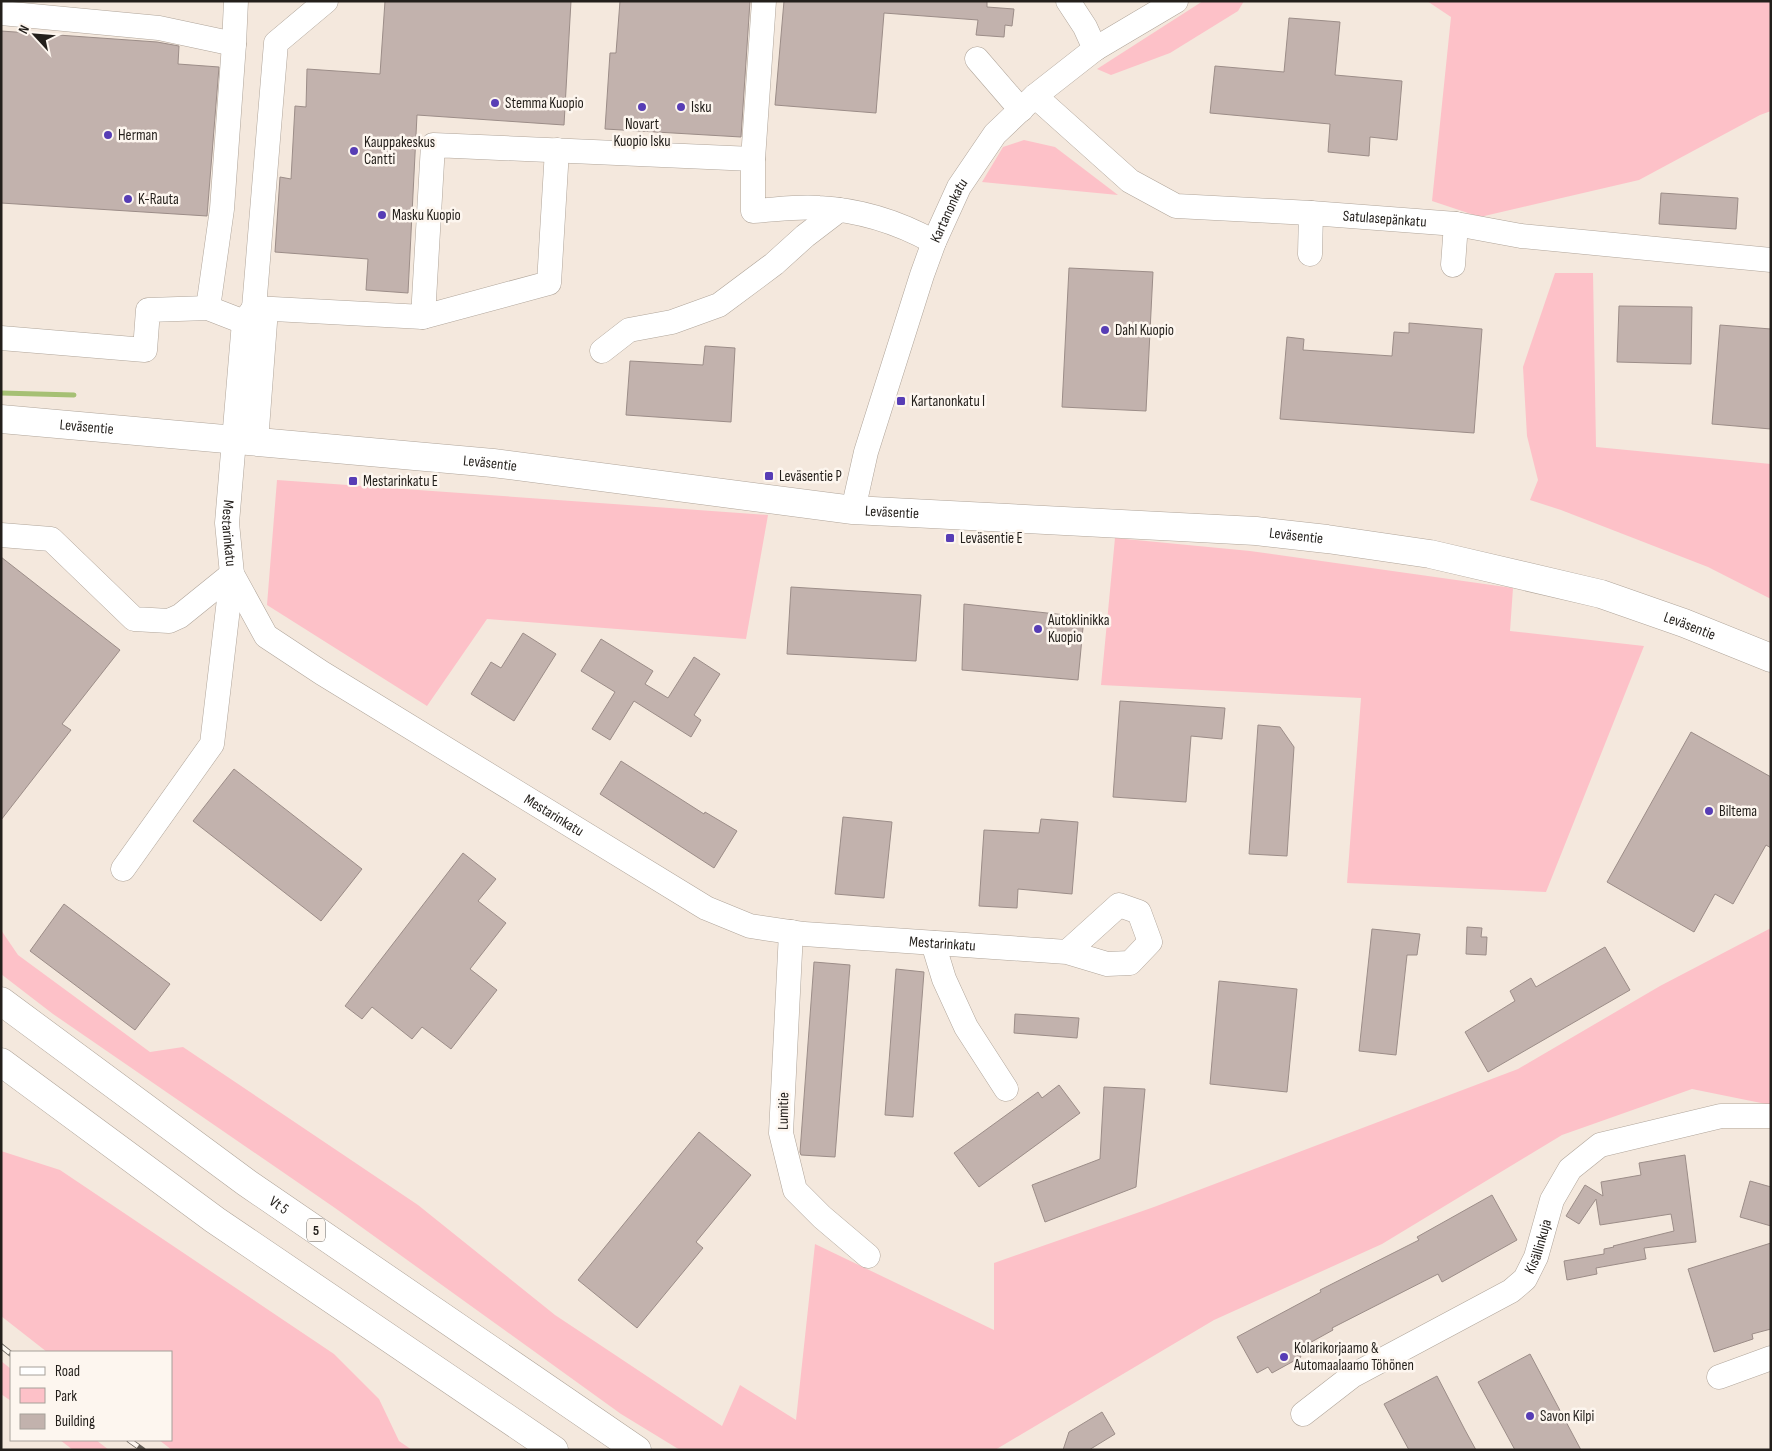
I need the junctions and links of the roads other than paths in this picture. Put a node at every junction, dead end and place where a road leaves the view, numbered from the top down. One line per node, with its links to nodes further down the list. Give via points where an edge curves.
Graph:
1 (236, 1): 7 (street)
2 (326, 1): 21 (street, Mestarinkatu, via 276,43)
3 (764, 1): 12 (street)
4 (1068, 1): 8 (street)
5 (1176, 1): 8 (street, Kartanonkatu)
6 (1, 13): 7 (street, via 159,28)
7 (234, 44): 20 (street, via 222,209)
8 (1095, 49): 10 (street, Kartanonkatu)
9 (977, 58): 10 (street, Satulasepänkatu)
10 (1028, 102): 14 (street, Satulasepänkatu, via 1130,181 1176,206); 16 (street, Kartanonkatu, via 996,134 959,187)
11 (557, 150): 12 (street); 22 (street, via 549,283); 22 (street, via 433,145)
12 (753, 159): 13 (street, via 753,211 817,207)
13 (839, 210): 16 (street, via 909,228); 24 (street, via 719,306 672,322 629,330)
14 (1311, 213): 15 (street, Satulasepänkatu); 17 (street)
15 (1456, 224): 18 (street, Satulasepänkatu, via 1521,236); 19 (street)
16 (934, 242): 27 (street, Kartanonkatu, via 866,452)
17 (1310, 254)
18 (1771, 260)
19 (1453, 265)
20 (208, 308): 21 (street); 23 (street, via 148,310 145,350)
21 (255, 313): 22 (street); 26 (street, Mestarinkatu)
22 (423, 317)
23 (1, 338)
24 (602, 351)
25 (1, 419): 26 (main road, Leväsentie)
26 (245, 441): 27 (main road, Leväsentie, via 493,463); 29 (street, Mestarinkatu, via 227,523)
27 (853, 510): 30 (main road, Leväsentie, via 1256,531 1430,554 1601,594)
28 (1, 535): 29 (street, via 51,539 134,619 169,621 180,616)
29 (232, 574): 31 (street, via 212,744); 32 (street, Mestarinkatu, via 266,636 322,673 706,908 750,926)
30 (1771, 658)
31 (123, 869)
32 (791, 932): 33 (street, Mestarinkatu); 39 (street, Lumitie, via 781,1133 794,1190)
33 (933, 943): 34 (street, Mestarinkatu); 37 (street, via 944,979 966,1026)
34 (1067, 952)
35 (1, 1000): 44 (main road, Vt 5 / 5, via 247,1183)
36 (1, 1062): 43 (main road, via 215,1220)
37 (1006, 1089)
38 (1771, 1116): 42 (street, Kisällinkuja, via 1721,1116 1600,1145 1570,1169 1552,1200 1536,1257 1525,1279 1511,1291 1352,1376)
39 (868, 1256)
40 (1771, 1358): 41 (street)
41 (1719, 1377)
42 (1303, 1414)
43 (554, 1450)
44 (637, 1450)

